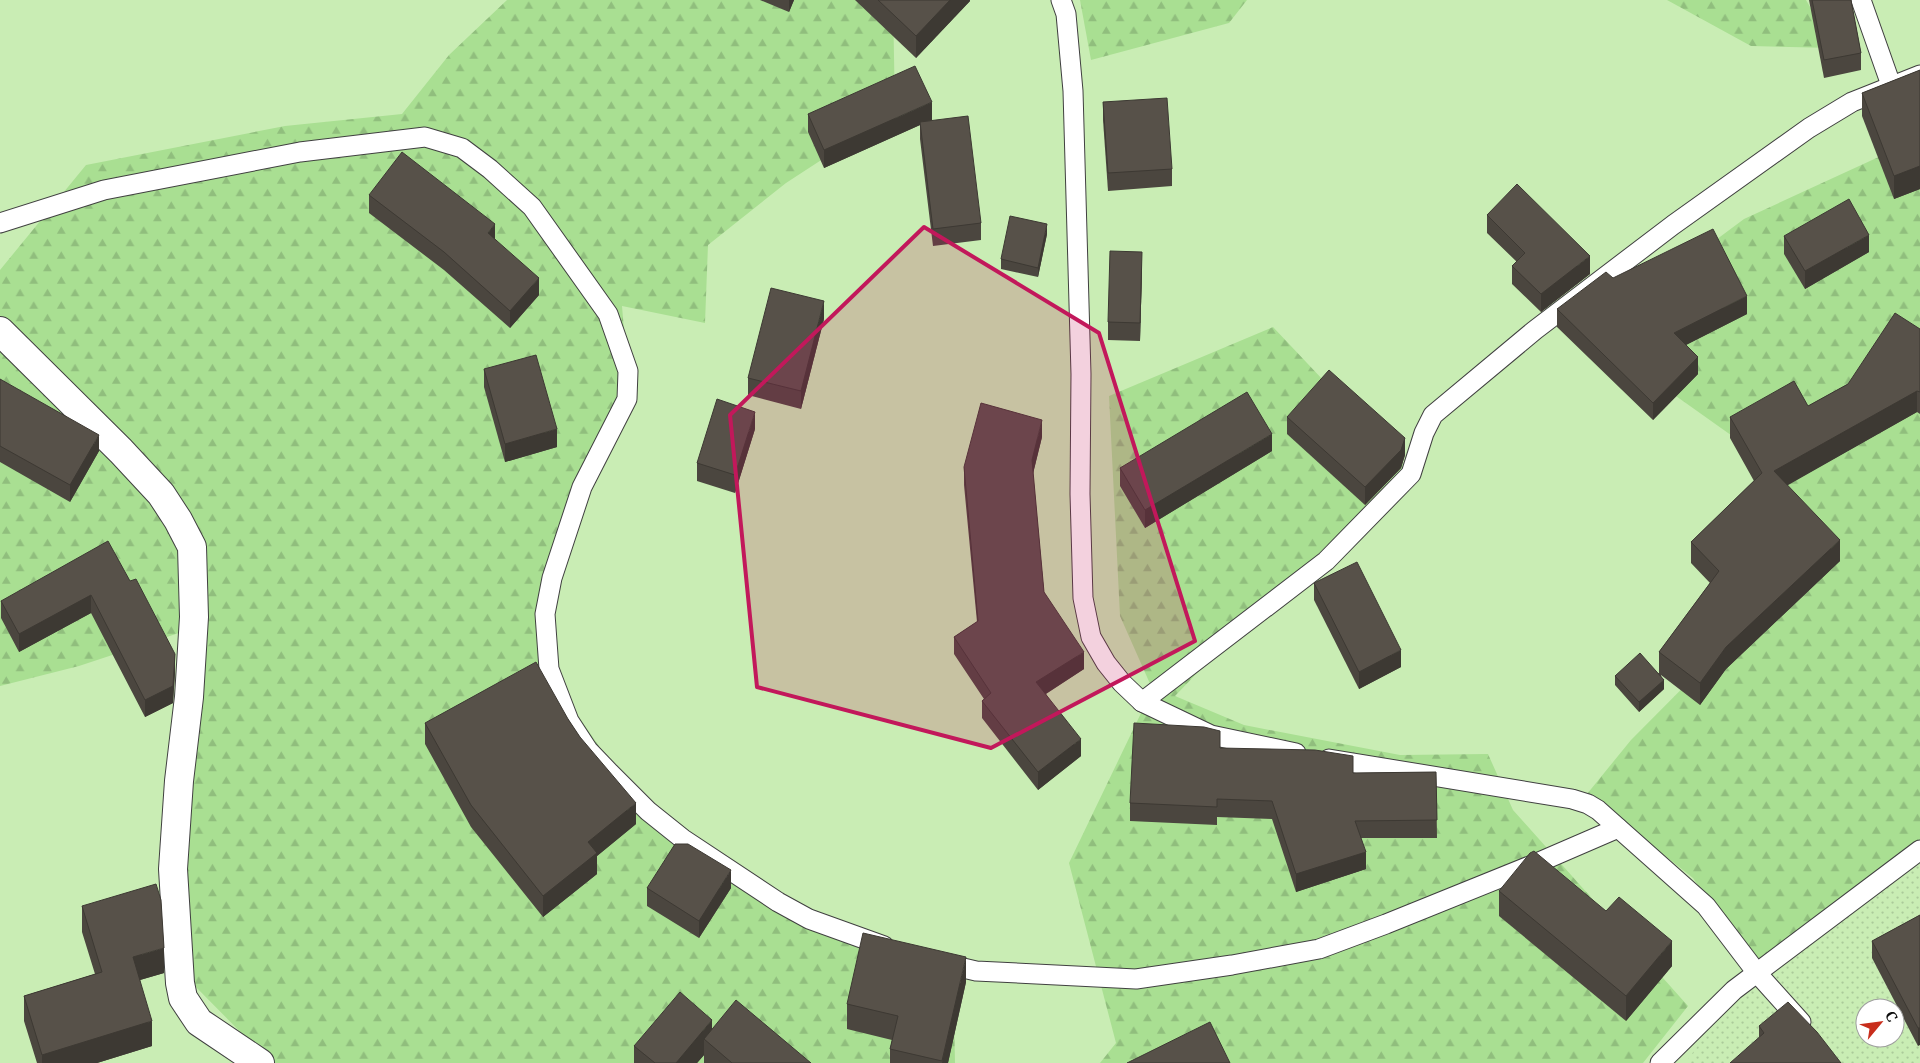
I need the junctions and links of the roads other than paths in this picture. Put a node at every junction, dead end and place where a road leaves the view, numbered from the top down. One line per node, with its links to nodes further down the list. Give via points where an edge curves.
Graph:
1 (1061, 0): 7 (lane, via 1066,14 1073,91 1083,598 1091,637 1122,683)
2 (1861, 0): 4 (lane)
3 (1920, 75): 4 (lane)
4 (1891, 85): 7 (lane, via 1852,102 1809,128 1673,225 1535,330 1433,415 1411,474 1326,562)
5 (0, 223): 10 (lane, via 104,190 300,152 426,137 462,148 490,169 532,207 608,314 628,371 627,399 582,487 552,578 545,614 549,669 569,721 588,750 610,773 648,811 683,839 809,920)
6 (0, 331): 14 (street, via 161,494 192,547 194,617 173,869 180,983 183,998 199,1022)
7 (1142, 702): 8 (lane, via 1211,735 1271,749 1572,799 1598,810)
8 (1618, 828): 11 (lane, via 1386,924 1319,948 1290,954 1136,979 976,971); 12 (lane, via 1706,906)
9 (1920, 850): 12 (lane)
10 (900, 952)
11 (928, 960)
12 (1757, 973): 13 (lane); 15 (lane, via 1722,1000)
13 (1816, 1037)
14 (260, 1063)
15 (1660, 1063)

